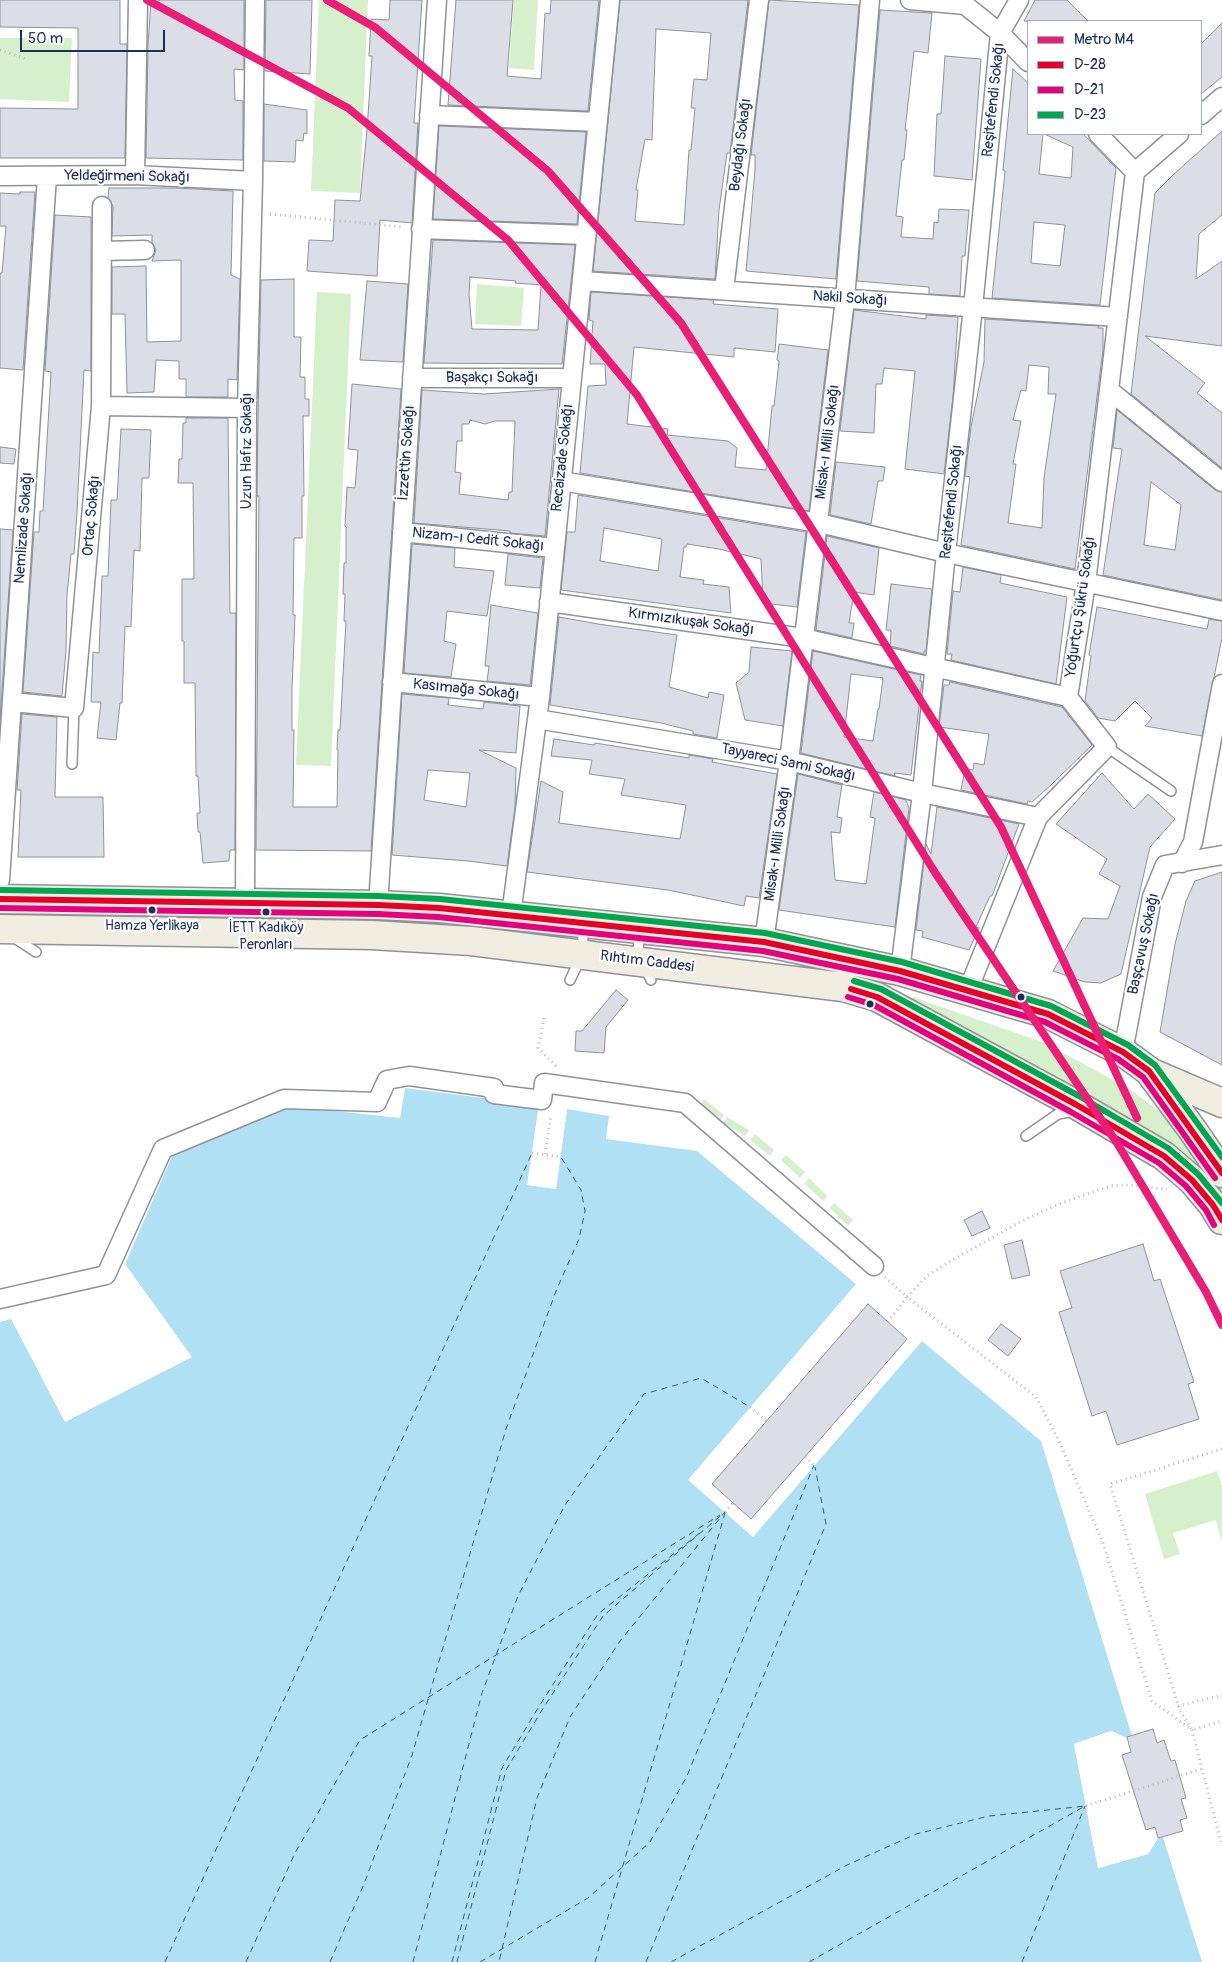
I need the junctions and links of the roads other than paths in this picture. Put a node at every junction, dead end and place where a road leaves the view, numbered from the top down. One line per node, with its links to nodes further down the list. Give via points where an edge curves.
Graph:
1 (138, 0): 18 (street)
2 (255, 0): 21 (street, Uzun Hafız Sokağı)
3 (437, 0): 12 (street, İzzettin Sokağı)
4 (610, 0): 14 (street, Recaizade Sokağı)
5 (759, 0): 28 (street, Beydağı Sokağı)
6 (870, 0): 29 (street, Misak-ı Milli Sokağı)
7 (910, 0): 9 (street, via 965,5)
8 (1019, 0): 9 (street)
9 (1000, 33): 10 (street); 30 (street, Reşitefendi Sokağı)
10 (1027, 61)
11 (1222, 97): 13 (street)
12 (429, 114): 14 (street); 23 (street, İzzettin Sokağı)
13 (1202, 114)
14 (598, 122): 24 (street, Recaizade Sokağı)
15 (1099, 135): 17 (street)
16 (1178, 135): 17 (street)
17 (1135, 172): 31 (street, Yoğurtçu Şükrü Sokağı)
18 (135, 175): 20 (street, Yeldeğirmeni Sokağı); 21 (street, Yeldeğirmeni Sokağı)
19 (0, 176): 20 (street, Yeldeğirmeni Sokağı)
20 (47, 176): 52 (street, Nemlizade Sokağı)
21 (253, 181): 36 (street, Uzun Hafız Sokağı)
22 (102, 206): 26 (street, Ortaç Sokağı)
23 (421, 229): 24 (street); 32 (street, İzzettin Sokağı)
24 (586, 235): 27 (street, Recaizade Sokağı)
25 (145, 250): 26 (street)
26 (102, 251): 35 (street, Ortaç Sokağı)
27 (582, 280): 28 (street, Nakil Sokağı); 33 (street, Recaizade Sokağı)
28 (724, 290): 29 (street, Nakil Sokağı)
29 (845, 299): 30 (street, Nakil Sokağı); 39 (street, Misak-ı Milli Sokağı)
30 (973, 307): 31 (street, Nakil Sokağı); 42 (street, Reşitefendi Sokağı)
31 (1118, 317): 34 (street, Yoğurtçu Şükrü Sokağı)
32 (412, 378): 33 (street, Başakçı Sokağı); 40 (street, İzzettin Sokağı)
33 (572, 378): 37 (street, Recaizade Sokağı)
34 (1109, 390): 38 (street); 43 (street, Yoğurtçu Şükrü Sokağı)
35 (101, 406): 36 (street); 53 (street, Ortaç Sokağı)
36 (247, 408): 65 (street, Uzun Hafız Sokağı)
37 (561, 481): 39 (street); 41 (street, Recaizade Sokağı)
38 (1222, 482)
39 (819, 523): 42 (street); 46 (street, Misak-ı Milli Sokağı)
40 (402, 532): 41 (street, Nizam-ı Cedit Sokağı); 48 (street, İzzettin Sokağı)
41 (554, 548): 44 (street, Recaizade Sokağı)
42 (946, 553): 43 (street); 47 (street, Reşitefendi Sokağı)
43 (1086, 583): 45 (street); 51 (street, Yoğurtçu Şükrü Sokağı)
44 (549, 602): 46 (street, Kırmızıkuşak Sokağı); 50 (street, Recaizade Sokağı)
45 (1222, 611)
46 (803, 638): 47 (street, Kırmızıkuşak Sokağı); 56 (street, Misak-ı Milli Sokağı)
47 (935, 668): 51 (street, Kırmızıkuşak Sokağı); 59 (street, Reşitefendi Sokağı)
48 (392, 682): 50 (street, Kasımağa Sokağı); 66 (street, İzzettin Sokağı)
49 (1222, 684): 62 (street, via 1193,842)
50 (540, 697): 54 (street, Recaizade Sokağı)
51 (1068, 697): 55 (street, Yoğurtçu Şükrü Sokağı)
52 (12, 702): 53 (street); 63 (street, Nemlizade Sokağı)
53 (74, 708): 57 (lane)
54 (537, 719): 56 (street, Tayyareci Sami Sokağı); 67 (street, Recaizade Sokağı)
55 (1107, 747): 58 (lane); 60 (street)
56 (789, 761): 59 (street, Tayyareci Sami Sokağı); 71 (street, Misak-ı Milli Sokağı)
57 (72, 764)
58 (1171, 791)
59 (922, 793): 60 (street, Tayyareci Sami Sokağı); 75 (street, Reşitefendi Sokağı)
60 (1038, 817): 77 (street, via 993,942)
61 (1222, 855): 62 (street, Başçavuş Sokağı)
62 (1182, 863): 78 (street, Başçavuş Sokağı, via 1165,865 1152,898)
63 (0, 880)
64 (0, 899): 65 (main road)
65 (245, 903): 66 (main road)
66 (378, 905): 67 (main road)
67 (511, 915): 68 (main road)
68 (580, 922): 70 (main road); 73 (lane, via 584,936)
69 (0, 929): 72 (lane); 73 (main road, Rıhtım Caddesi, via 372,935 470,941)
70 (648, 929): 71 (main road); 74 (lane, via 640,940 638,951)
71 (764, 942): 75 (main road)
72 (36, 952)
73 (582, 954): 74 (main road, Rıhtım Caddesi); 76 (lane)
74 (646, 971): 81 (main road, Rıhtım Caddesi, via 843,987 877,997)
75 (900, 971): 77 (main road)
76 (570, 980)
77 (968, 990): 78 (main road, via 1048,1014)
78 (1123, 1052): 79 (main road)
79 (1149, 1071): 80 (main road); 83 (main road)
80 (1222, 1104)
81 (1092, 1114): 82 (lane, via 1073,1111 1058,1114); 84 (main road, Rıhtım Caddesi, via 1164,1156 1192,1180)
82 (1026, 1136)
83 (1222, 1172)
84 (1222, 1220)
85 (874, 1266): 86 (street, via 685,1103 544,1083 542,1100 494,1094 494,1088 409,1076 387,1080 377,1102 284,1099 163,1149 106,1275)
86 (0, 1299)

